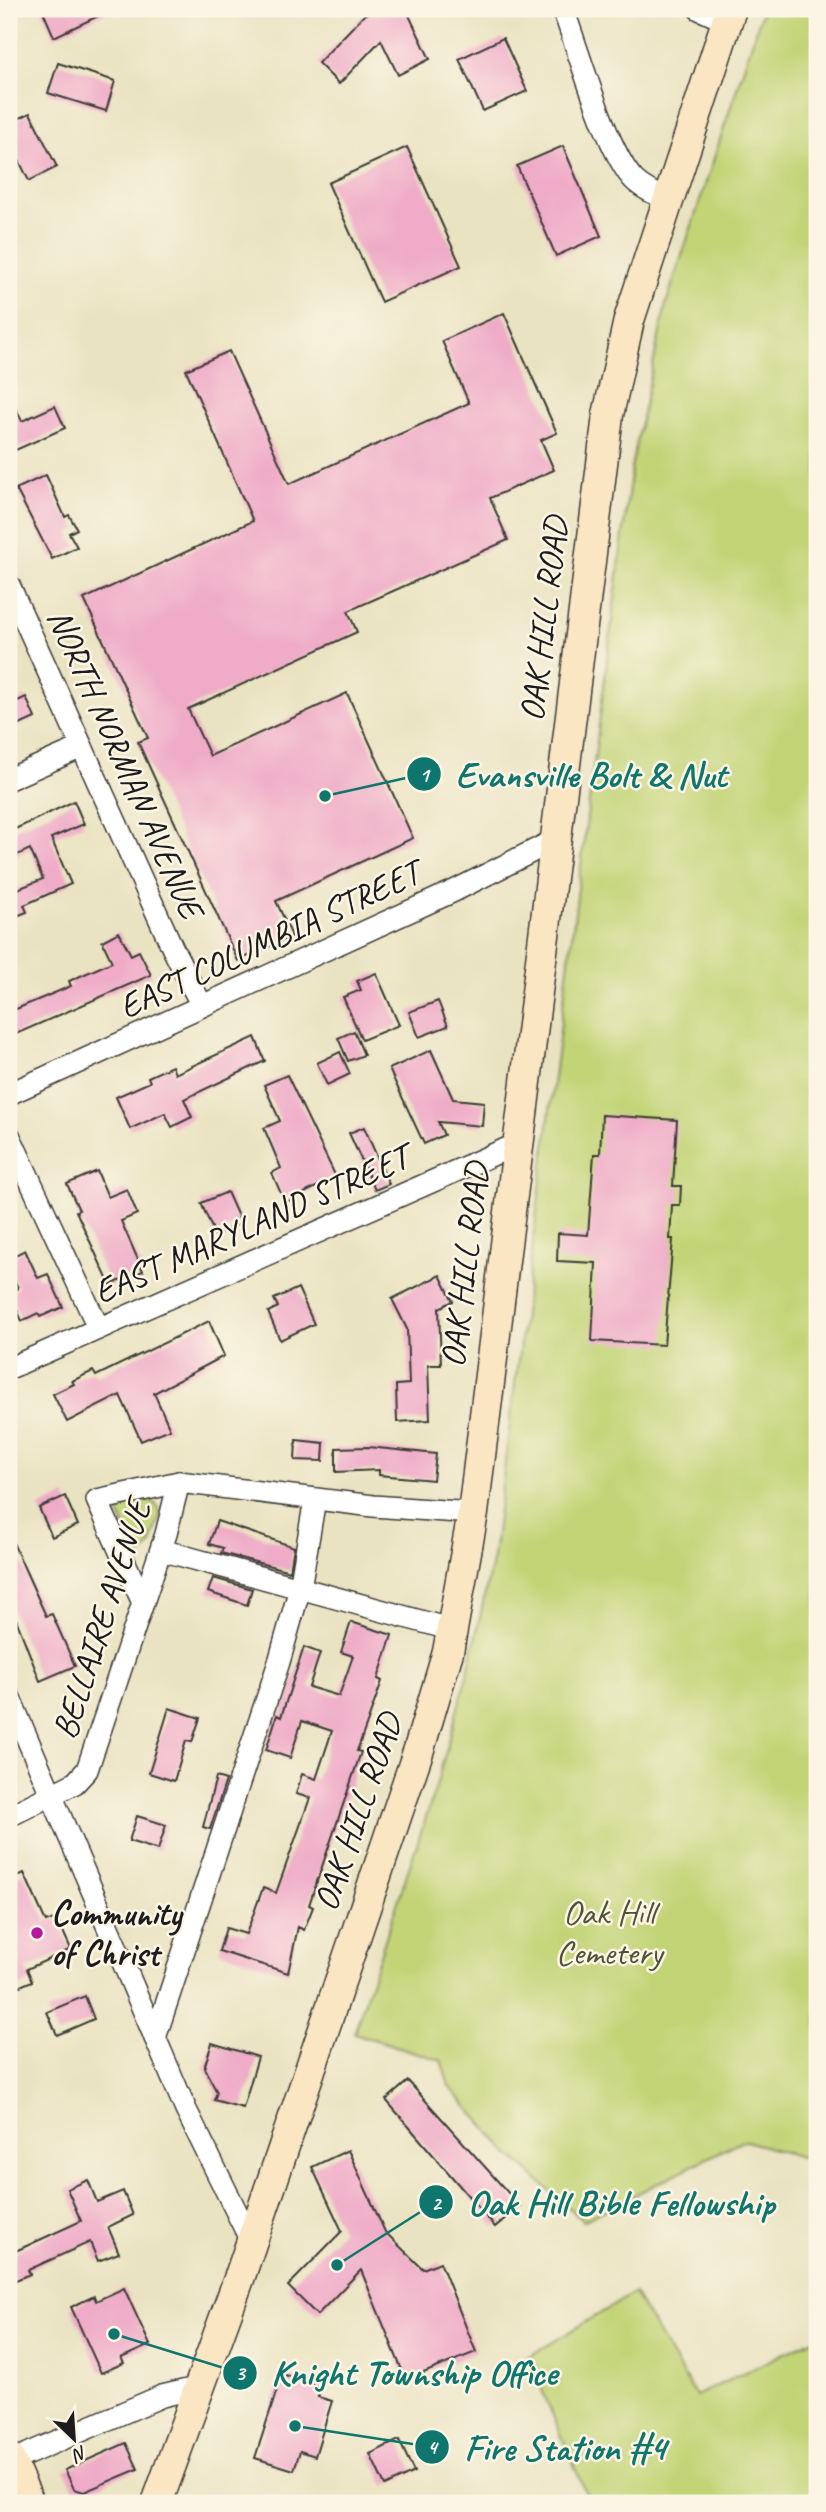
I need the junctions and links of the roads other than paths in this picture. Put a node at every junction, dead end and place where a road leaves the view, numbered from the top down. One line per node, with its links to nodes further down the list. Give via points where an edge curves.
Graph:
1 (563, 9): 4 (street, via 626,168 648,191)
2 (699, 9): 3 (street)
3 (728, 15): 4 (main road, OAK HILL ROAD)
4 (667, 200): 8 (main road, OAK HILL ROAD, via 629,320 608,415)
5 (9, 585): 6 (street, NORTH NORMAN AVENUE)
6 (82, 747): 7 (street); 9 (street, NORTH NORMAN AVENUE)
7 (9, 779)
8 (555, 840): 9 (street, EAST COLUMBIA STREET); 12 (main road, OAK HILL ROAD)
9 (202, 1006): 10 (street, EAST COLUMBIA STREET)
10 (9, 1094)
11 (9, 1135): 13 (street)
12 (517, 1144): 13 (street, EAST MARYLAND STREET); 17 (main road, OAK HILL ROAD)
13 (98, 1327): 14 (street, EAST MARYLAND STREET)
14 (12, 1367)
15 (179, 1482): 16 (street, BELLAIRE AVENUE); 18 (street, BELLAIRE AVENUE); 20 (street, via 97,1500)
16 (315, 1499): 17 (street, BELLAIRE AVENUE); 19 (street)
17 (473, 1513): 21 (main road, OAK HILL ROAD)
18 (161, 1550): 19 (street); 20 (street, BELLAIRE AVENUE)
19 (300, 1588): 21 (street); 25 (street, via 234,1807)
20 (143, 1603): 23 (street, BELLAIRE AVENUE, via 87,1770)
21 (453, 1630): 26 (main road, OAK HILL ROAD, via 419,1749)
22 (9, 1696): 23 (street)
23 (53, 1795): 24 (street, BELLAIRE AVENUE); 25 (street)
24 (9, 1816)
25 (155, 2038): 26 (street)
26 (251, 2241): 27 (main road, OAK HILL ROAD)
27 (200, 2387): 28 (street, via 162,2396); 30 (main road, OAK HILL ROAD)
28 (9, 2460): 29 (main road)
29 (29, 2503)
30 (157, 2503)

